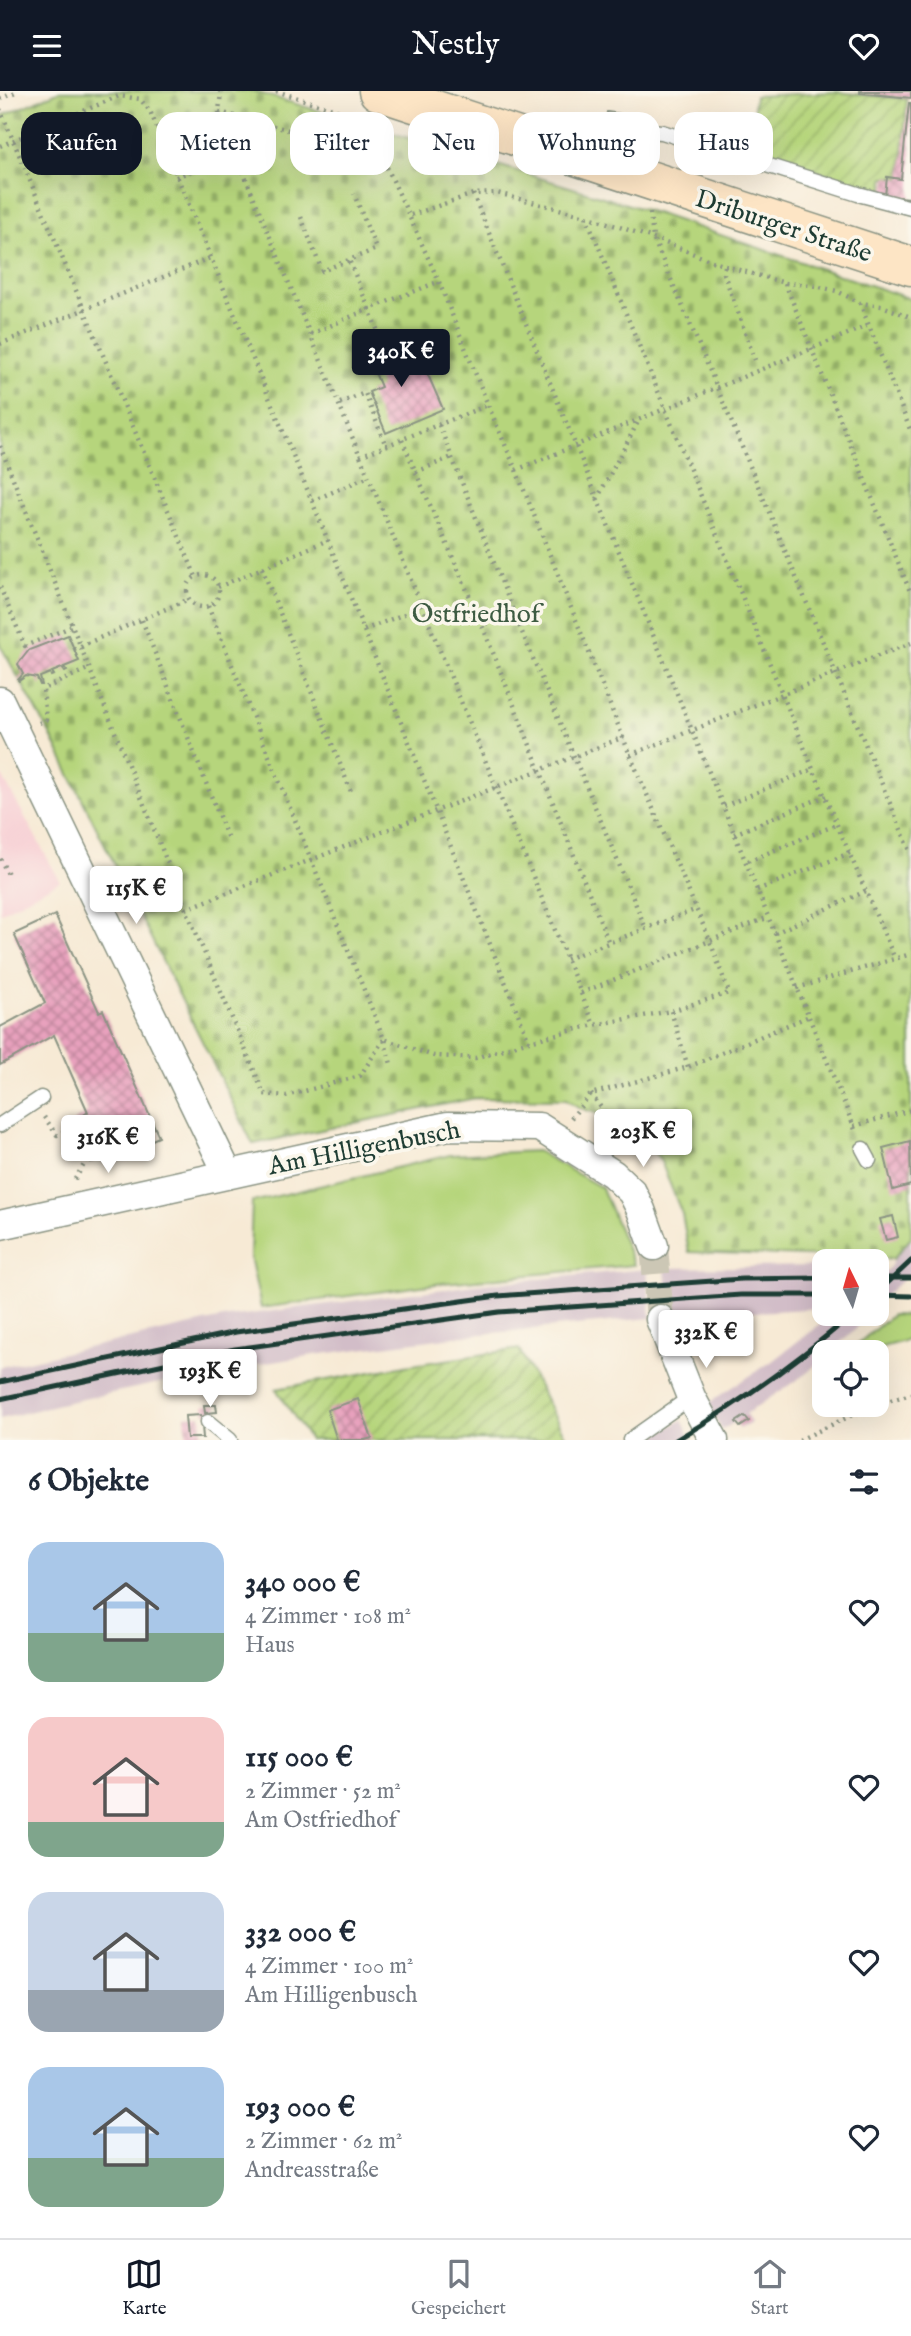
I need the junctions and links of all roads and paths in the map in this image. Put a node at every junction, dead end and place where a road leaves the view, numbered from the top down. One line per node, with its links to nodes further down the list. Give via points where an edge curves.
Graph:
1 (18, 91): 4 (path)
2 (221, 91): 6 (path)
3 (378, 91): 9 (main road, Driburger Straße)
4 (0, 99)
5 (0, 109): 10 (path)
6 (219, 112)
7 (276, 127): 20 (path, via 381,154)
8 (660, 132): 18 (lane)
9 (513, 135)
10 (12, 142): 11 (path); 15 (path, via 119,96 140,99 150,111); 31 (path)
11 (0, 146)
12 (181, 175): 15 (path)
13 (244, 175): 35 (path)
14 (635, 175): 27 (main road, Driburger Straße)
15 (176, 177): 24 (path)
16 (354, 194): 25 (path, via 376,249)
17 (473, 194): 20 (path); 21 (path, via 497,193); 50 (path)
18 (911, 208)
19 (649, 210): 23 (path)
20 (410, 215): 28 (path)
21 (586, 216): 23 (path); 43 (path)
22 (301, 217): 25 (path, via 322,271)
23 (653, 238): 26 (path); 40 (path)
24 (210, 258): 31 (path); 57 (path)
25 (349, 260): 32 (path)
26 (725, 266): 29 (path); 39 (path, via 723,274)
27 (911, 266)
28 (439, 282): 32 (path); 42 (path)
29 (785, 283): 30 (path, via 837,291); 37 (path)
30 (860, 303): 33 (path); 34 (path)
31 (85, 308): 36 (path); 60 (path)
32 (369, 309): 35 (path); 38 (path)
33 (911, 317)
34 (867, 325): 37 (path); 46 (path)
35 (311, 334): 41 (path)
36 (0, 344)
37 (812, 348): 40 (path); 63 (path)
38 (385, 349)
39 (755, 360)
40 (718, 387): 43 (path); 76 (path)
41 (340, 403): 49 (path, via 365,393); 51 (path)
42 (488, 405): 45 (path); 53 (path)
43 (666, 408): 44 (path); 77 (path)
44 (639, 419): 50 (path); 56 (path)
45 (439, 425): 47 (path); 52 (path)
46 (911, 432)
47 (402, 440): 49 (path); 54 (path)
48 (0, 446): 70 (path)
49 (386, 446): 51 (path)
50 (574, 446): 53 (path); 56 (path)
51 (360, 456): 55 (path)
52 (452, 457): 54 (path); 67 (path)
53 (516, 470): 81 (path)
54 (416, 472): 69 (path)
55 (369, 476): 57 (path); 66 (path)
56 (597, 500): 80 (path)
57 (312, 501): 58 (path)
58 (328, 540): 59 (path); 71 (path)
59 (262, 568): 61 (path); 87 (path)
60 (196, 577): 61 (path, via 212,578); 64 (path, via 188,587)
61 (218, 586): 65 (path, via 216,600)
62 (0, 587): 70 (path, via 25,646)
63 (911, 594)
64 (189, 599): 65 (path, via 196,606); 68 (path)
65 (208, 606): 97 (path)
66 (422, 607): 71 (path); 86 (path)
67 (513, 613): 69 (path); 83 (path)
68 (142, 620): 73 (path); 93 (path)
69 (482, 625): 85 (path)
70 (73, 626): 73 (path)
71 (364, 630): 90 (path)
72 (911, 643): 76 (path)
73 (81, 647): 74 (path); 75 (path)
74 (74, 649)
75 (90, 669): 79 (path, via 43,689); 102 (path)
76 (835, 673): 77 (path); 95 (path)
77 (783, 694): 80 (path); 84 (path)
78 (0, 701): 127 (street)
79 (43, 721)
80 (692, 731): 82 (path); 89 (path)
81 (624, 737): 82 (path); 83 (path)
82 (630, 755): 103 (path)
83 (574, 757): 85 (path); 105 (path)
84 (813, 769): 88 (path); 89 (path)
85 (540, 770): 86 (path); 108 (path)
86 (496, 787): 90 (path); 111 (path)
87 (352, 794)
88 (826, 796): 91 (path); 92 (path)
89 (724, 806): 92 (path)
90 (436, 811): 97 (path); 118 (path)
91 (838, 824): 94 (path); 98 (path)
92 (734, 834): 100 (path)
93 (229, 839)
94 (850, 853): 100 (path); 101 (path)
95 (911, 853)
96 (0, 859): 99 (path)
97 (311, 860): 102 (path); 117 (path)
98 (748, 861)
99 (8, 874)
100 (757, 890): 104 (path)
101 (866, 891): 106 (path); 110 (path)
102 (186, 909): 117 (path, via 264,1094 286,1096 360,1076)
103 (696, 909): 105 (path); 107 (path)
104 (769, 917): 106 (path); 107 (path)
105 (646, 929): 108 (path)
106 (775, 933): 112 (path)
107 (710, 941): 113 (path); 114 (path, via 729,993)
108 (608, 943): 111 (path)
109 (911, 954): 110 (path)
110 (895, 959): 112 (path)
111 (566, 960): 113 (path)
112 (797, 988): 115 (path)
113 (581, 993): 116 (path)
114 (671, 1011): 116 (path); 120 (path)
115 (807, 1017): 120 (path); 124 (path)
116 (594, 1025): 118 (path)
117 (384, 1039): 118 (path, via 434,1056 475,1058); 119 (path)
118 (529, 1041)
119 (391, 1064)
120 (688, 1067): 128 (path, via 591,1094 611,1121 624,1156)
121 (41, 1098): 123 (lane)
122 (911, 1110): 124 (path)
123 (0, 1125)
124 (853, 1126): 126 (path)
125 (57, 1135): 129 (path, via 73,1126 87,1160 72,1180)
126 (866, 1154)
127 (228, 1174): 128 (street, Am Hilligenbusch, via 449,1126 540,1127); 129 (street, Am Hilligenbusch)
128 (613, 1174): 131 (street, Am Hilligenbusch, via 632,1192)
129 (80, 1206): 130 (street, Am Hilligenbusch)
130 (0, 1224)
131 (653, 1246)
132 (660, 1319): 134 (street)
133 (911, 1394): 135 (path)
134 (691, 1397): 139 (lane); 140 (street)
135 (889, 1401)
136 (849, 1417): 141 (path)
137 (208, 1422): 138 (lane)
138 (230, 1440)
139 (630, 1440)
140 (714, 1440)
141 (799, 1440)

